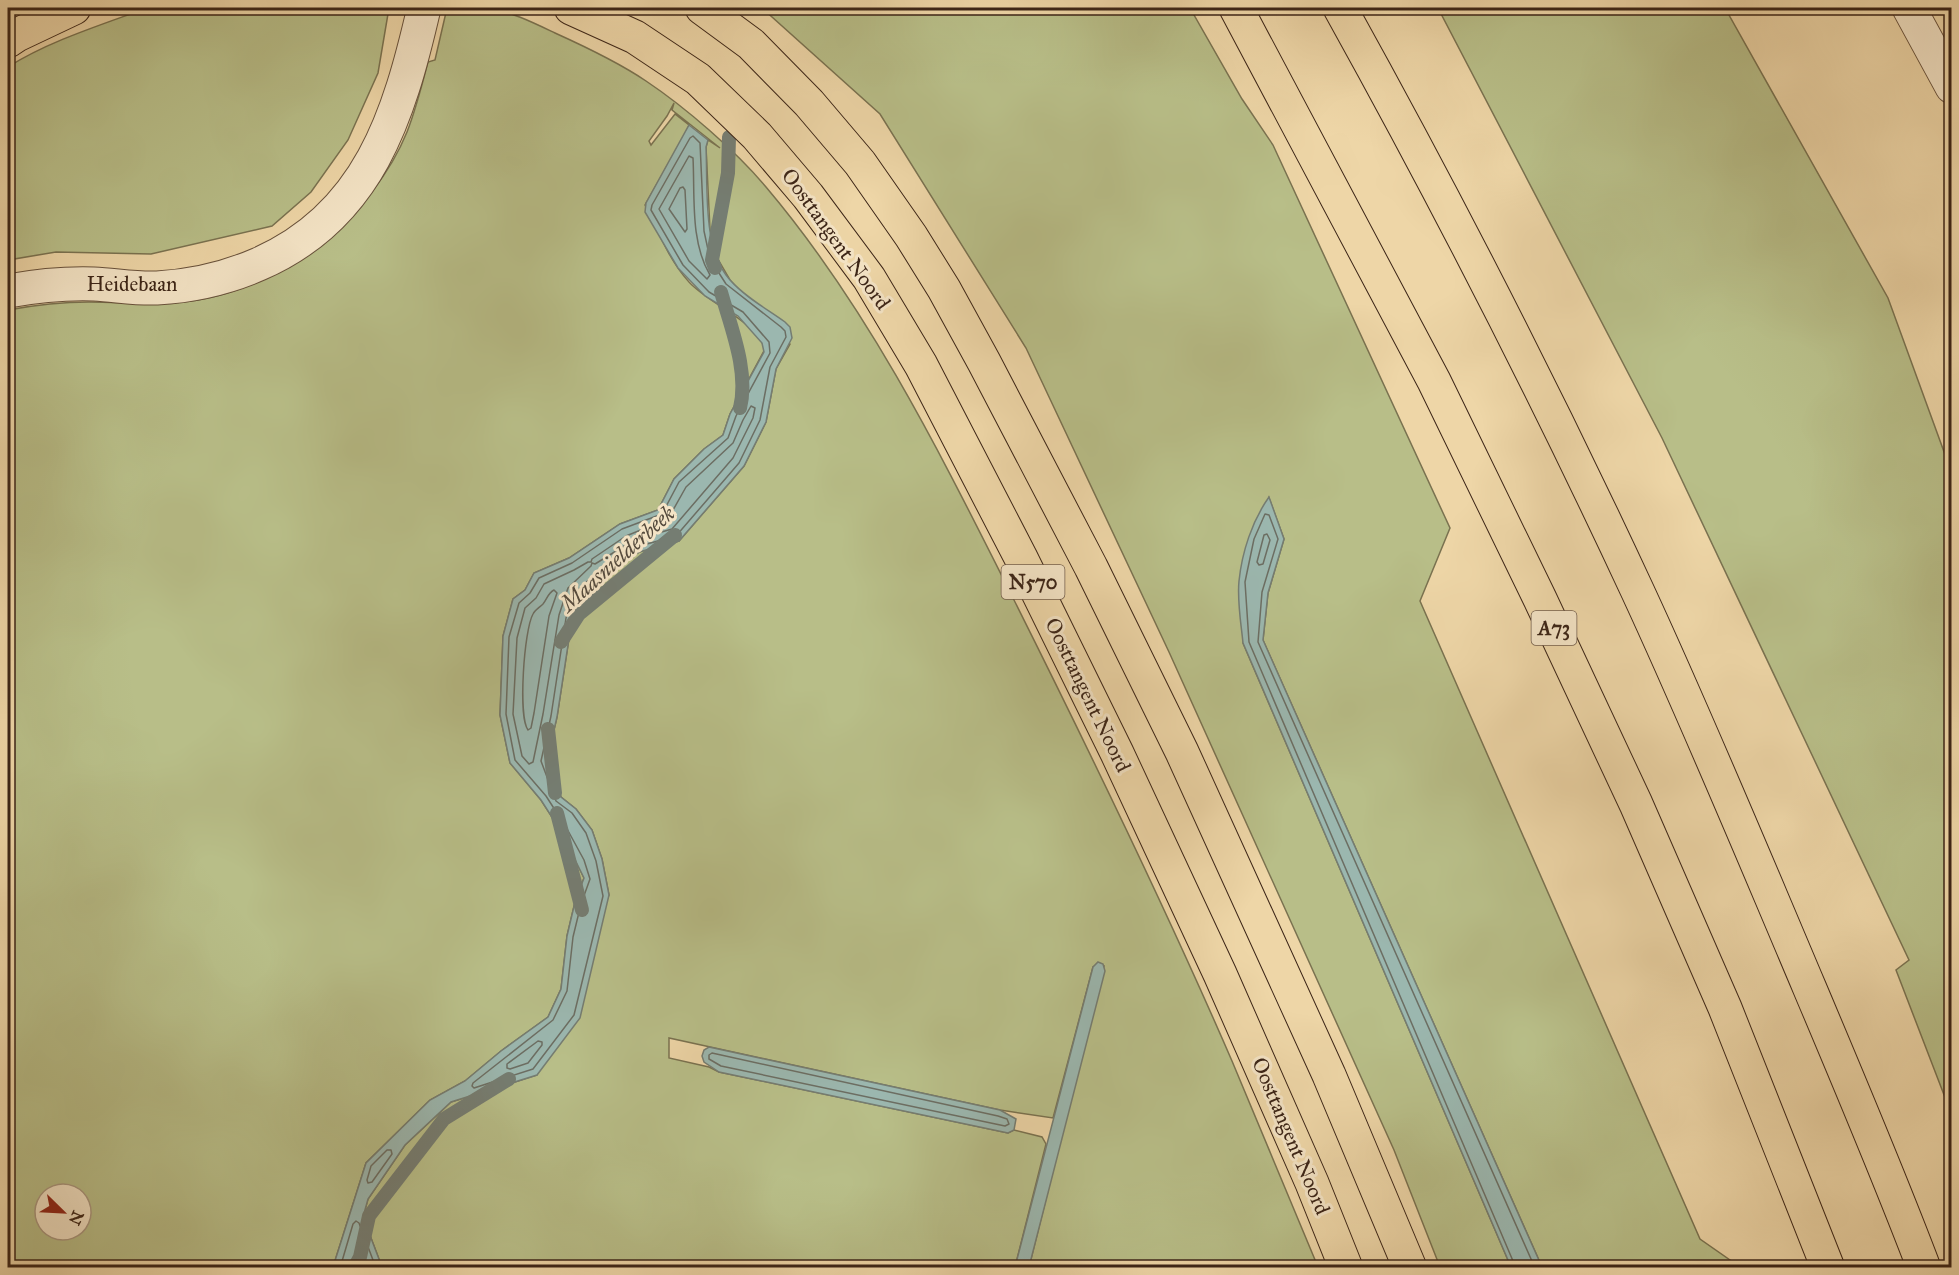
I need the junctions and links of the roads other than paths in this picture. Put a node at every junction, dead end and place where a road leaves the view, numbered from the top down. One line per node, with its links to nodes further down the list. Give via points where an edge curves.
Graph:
1 (74, 8): 8 (main road)
2 (424, 8): 10 (street, Heidebaan, via 400,98 375,157 347,200 284,253 197,284 156,288 39,285)
3 (571, 8): 11 (main road, Oosttangent Noord / N570, via 634,37 698,79 758,136 869,278 921,365 1022,558 1117,753 1220,974)
4 (702, 8): 12 (main road, N570, via 751,44 809,103 860,164 949,299 1091,567 1182,752 1329,1075)
5 (1236, 8): 13 (main road, A73, via 1434,381 1540,599 1720,997)
6 (1340, 8): 14 (main road, via 1527,363 1638,591 1890,1177)
7 (1909, 8): 9 (street)
8 (8, 41)
9 (1952, 87)
10 (8, 291)
11 (1346, 1268)
12 (1410, 1268)
13 (1828, 1268)
14 (1924, 1268)

